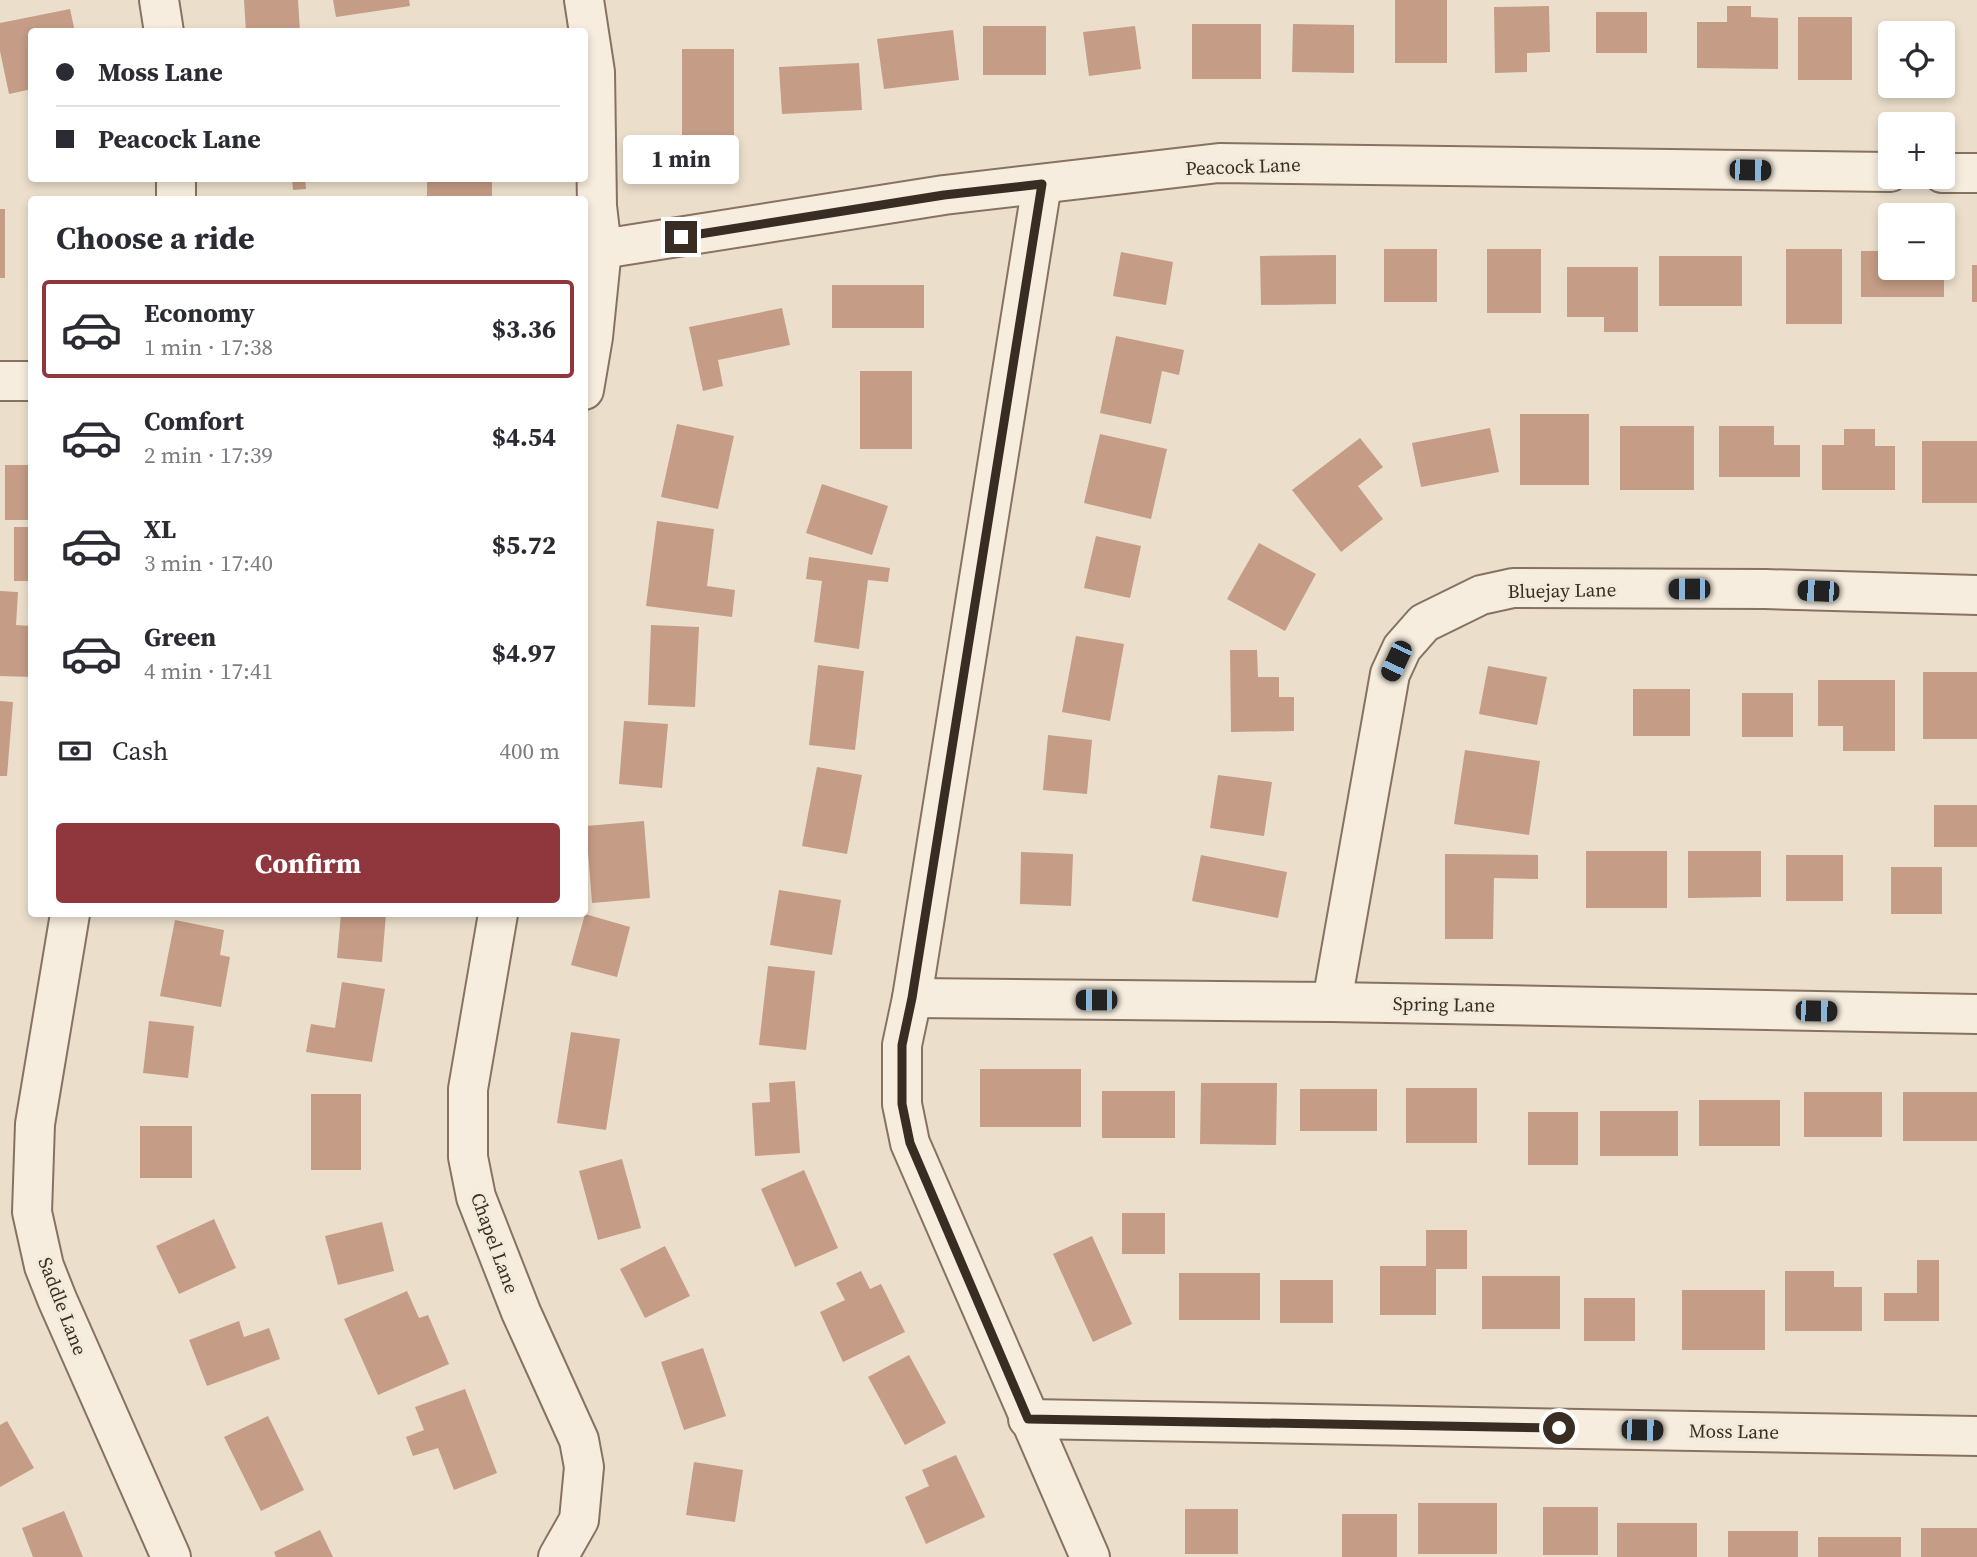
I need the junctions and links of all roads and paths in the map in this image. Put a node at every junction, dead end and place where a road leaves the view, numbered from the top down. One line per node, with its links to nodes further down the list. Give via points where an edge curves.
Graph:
1 (159, 0): 3 (street)
2 (583, 0): 4 (street)
3 (163, 28)
4 (588, 28)
5 (588, 30): 10 (street, via 595,72)
6 (1878, 172): 9 (street, Peacock Lane, via 1219,163)
7 (1955, 173): 8 (street)
8 (1977, 173)
9 (1042, 184): 10 (street, Peacock Lane); 17 (street)
10 (602, 249): 11 (street)
11 (588, 366)
12 (28, 381): 13 (street)
13 (0, 382)
14 (1977, 595): 18 (street, Bluejay Lane, via 1513,588 1481,595 1424,623 1402,648 1390,674)
15 (70, 917): 22 (street, Saddle Lane, via 35,1124 32,1212 57,1299)
16 (497, 917): 23 (street, Chapel Lane, via 468,1089 468,1157 476,1197 521,1312 579,1440 584,1466 579,1520)
17 (912, 998): 18 (street, Spring Lane); 20 (street, via 902,1045 902,1104 910,1143)
18 (1332, 1002): 19 (street, Spring Lane)
19 (1977, 1014)
20 (1028, 1419): 21 (street, Moss Lane); 24 (street)
21 (1977, 1436)
22 (171, 1557)
23 (558, 1557)
24 (1090, 1557)

